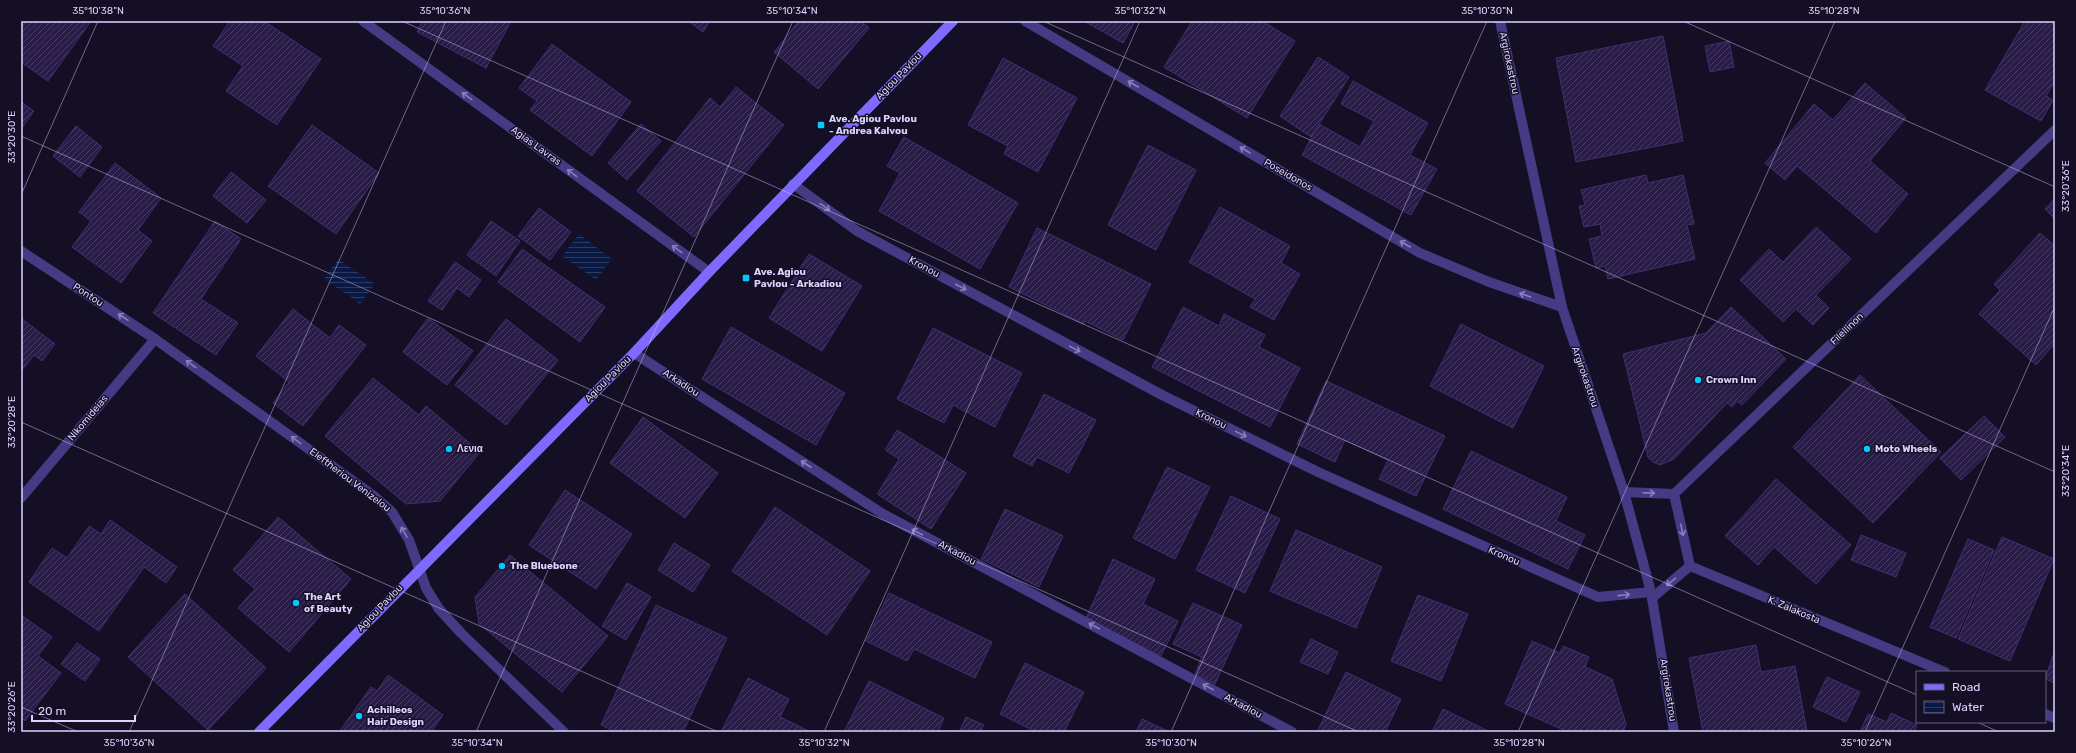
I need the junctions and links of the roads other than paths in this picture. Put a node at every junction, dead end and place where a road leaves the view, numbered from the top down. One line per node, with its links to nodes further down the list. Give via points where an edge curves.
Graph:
1 (363, 21): 8 (street, Agias Lavras, one-way to 1)
2 (953, 21): 6 (main road, Agiou Pavlou)
3 (1025, 21): 9 (street, Poseidonos, one-way to 3, via 1489,282 1420,253)
4 (1500, 21): 9 (street, Argirokastrou)
5 (2055, 130): 13 (street, Filellinon)
6 (793, 184): 8 (main road, Agiou Pavlou); 17 (street, Kronou, one-way to 17, via 864,235 1162,395 1318,472 1598,598)
7 (21, 251): 10 (street, Pontou, one-way to 7)
8 (709, 272): 11 (main road, Agiou Pavlou)
9 (1562, 307): 12 (street, Argirokastrou)
10 (155, 339): 14 (street, Nikomideias); 16 (street, Eleftheriou Venizelou, one-way to 10, via 409,540 392,512 368,491)
11 (634, 353): 16 (main road, Agiou Pavlou); 21 (street, Arkadiou, one-way to 11, via 883,514)
12 (1624, 492): 13 (street, one-way to 13); 17 (street, Argirokastrou)
13 (1674, 494): 15 (street, one-way to 15)
14 (21, 498)
15 (1690, 566): 17 (street, one-way to 17); 18 (street, K. Zalakosta)
16 (418, 569): 19 (main road, Agiou Pavlou); 20 (street, Eleftheriou Venizelou, via 439,609)
17 (1651, 595): 22 (street, Argirokastrou)
18 (1942, 671)
19 (259, 732)
20 (564, 732)
21 (1292, 732)
22 (1674, 732)

